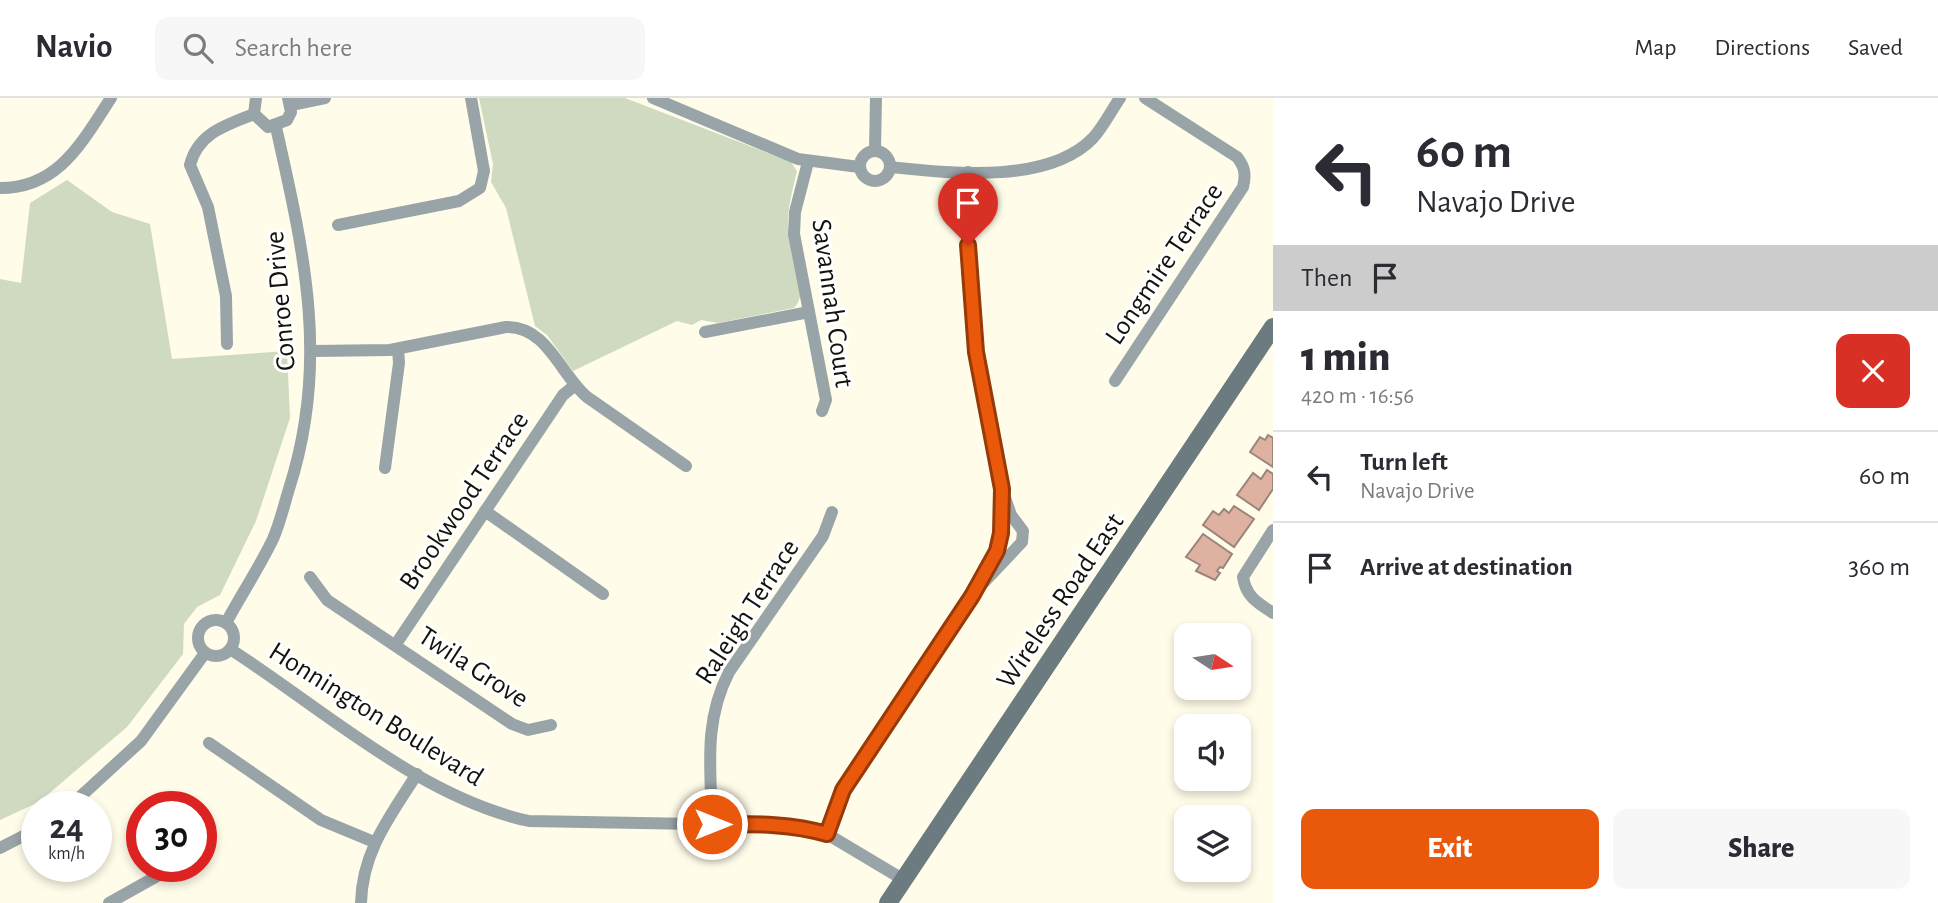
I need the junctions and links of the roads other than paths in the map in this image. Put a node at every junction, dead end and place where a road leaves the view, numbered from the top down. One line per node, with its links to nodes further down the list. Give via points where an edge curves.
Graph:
1 (111, 98): 18 (street, via 64,165 40,181)
2 (256, 98): 11 (street)
3 (325, 98): 9 (street)
4 (471, 98): 19 (street, via 483,160 480,188 459,201)
5 (653, 98): 10 (street)
6 (876, 98): 13 (street)
7 (1120, 98): 17 (street, via 1093,138 1063,159 1020,170)
8 (1145, 98): 26 (street, Longmire Terrace, via 1237,157 1244,165 1245,177 1243,187)
9 (289, 102): 12 (street, via 287,120)
10 (683, 104): 14 (street)
11 (254, 114): 12 (street, via 262,124); 23 (street, via 212,132 197,148 190,165 208,207 226,296)
12 (276, 127): 25 (street, Conroe Drive, via 308,278)
13 (875, 150): 15 (street, via 862,157); 16 (street, via 888,157)
14 (808, 162): 15 (street); 20 (street, Savannah Court, via 794,224)
15 (859, 167): 16 (street, via 871,181 883,179)
16 (890, 167): 17 (street)
17 (968, 172): 31 (street, via 967,270 976,352)
18 (0, 188)
19 (338, 225)
20 (809, 312): 22 (street); 28 (street, Savannah Court, via 826,400)
21 (1273, 327): 52 (street, Wireless Road East)
22 (705, 332)
23 (227, 344)
24 (398, 349): 25 (street); 27 (street, via 506,327 522,328 543,342); 30 (street)
25 (313, 351): 39 (street, Conroe Drive, via 299,460 274,538)
26 (1115, 381)
27 (573, 386): 29 (street); 32 (street, Brookwood Terrace)
28 (822, 411)
29 (686, 466)
30 (386, 468)
31 (1002, 489): 37 (street, via 997,551); 37 (street, via 1011,515 1023,531 1022,542)
32 (485, 511): 36 (street); 40 (street, Brookwood Terrace)
33 (832, 512): 47 (street, Raleigh Terrace, via 823,536 718,695 711,730)
34 (1273, 530): 38 (street, via 1243,578 1252,599)
35 (310, 577): 40 (street, Twila Grove, via 327,600)
36 (603, 594)
37 (972, 596): 48 (street, via 843,790)
38 (1273, 613)
39 (226, 623): 41 (street, via 233,635); 42 (street, via 212,620 201,628 198,643)
40 (396, 644): 43 (street, Twila Grove, via 512,724 528,730)
41 (230, 649): 42 (street, via 220,656); 45 (street, Honnington Boulevard)
42 (205, 653): 46 (street, via 141,741)
43 (551, 725)
44 (209, 743): 50 (street, via 321,820)
45 (417, 774): 47 (street, Honnington Boulevard, via 464,801 529,821); 50 (street)
46 (86, 791)
47 (712, 824): 48 (street, Honnington Boulevard, via 800,826)
48 (827, 834): 52 (street, Honnington Boulevard)
49 (21, 838): 51 (street)
50 (374, 842): 55 (street)
51 (0, 848)
52 (904, 880): 56 (street, Wireless Road East)
53 (146, 882): 54 (street)
54 (109, 903)
55 (361, 903)
56 (888, 903)

